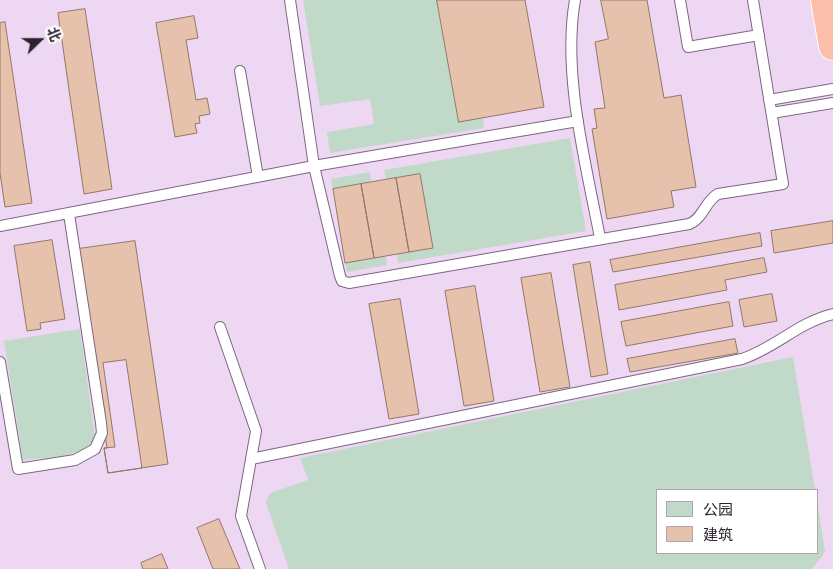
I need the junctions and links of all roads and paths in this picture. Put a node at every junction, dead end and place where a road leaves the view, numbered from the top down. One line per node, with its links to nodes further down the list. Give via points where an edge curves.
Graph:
1 (290, 0): 14 (lane)
2 (575, 0): 13 (lane, via 570,39)
3 (680, 0): 6 (lane, via 688,47)
4 (753, 0): 6 (lane)
5 (825, 0): 7 (highway)
6 (759, 35): 10 (lane)
7 (833, 46)
8 (240, 71): 15 (lane)
9 (833, 89): 10 (lane)
10 (769, 100): 12 (lane)
11 (833, 103): 12 (lane)
12 (772, 113): 18 (lane, via 783,184 718,194 694,222 688,224)
13 (578, 121): 14 (lane); 18 (lane)
14 (314, 166): 15 (lane); 18 (lane, via 340,276 345,282)
15 (258, 177): 16 (lane)
16 (69, 214): 17 (lane); 21 (lane, via 101,423 102,433 95,449 75,460 18,469)
17 (0, 226)
18 (600, 238)
19 (833, 314): 22 (lane, via 809,321 767,350 742,359)
20 (220, 327): 22 (lane, via 254,424)
21 (0, 362)
22 (251, 459): 23 (lane, via 241,516)
23 (260, 569)

